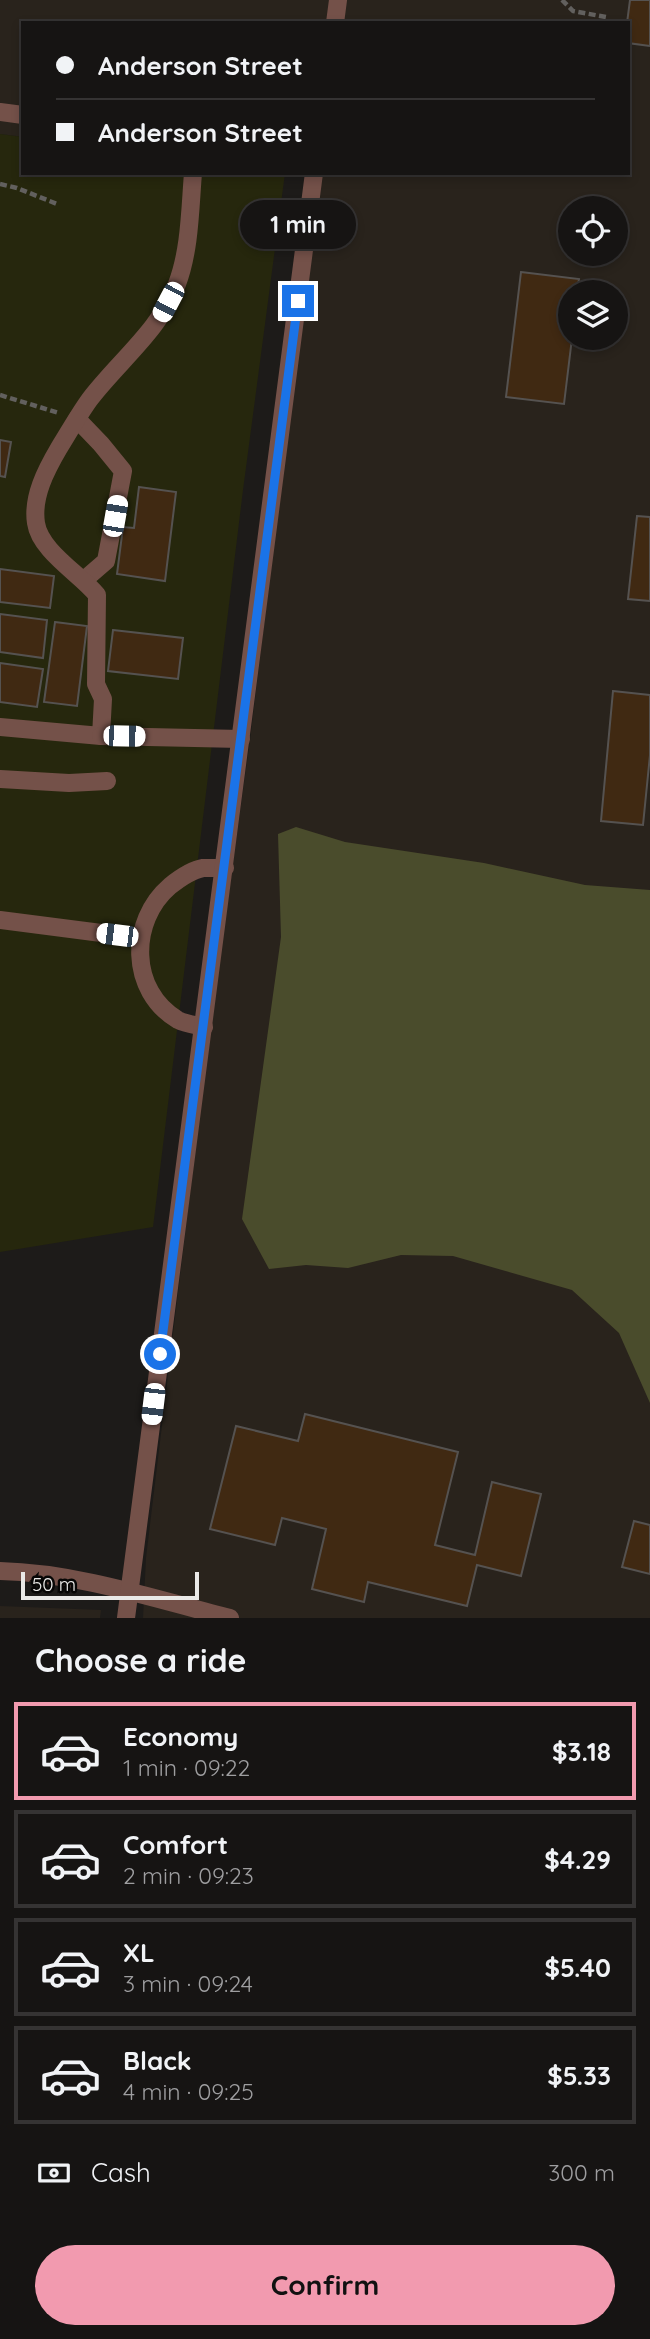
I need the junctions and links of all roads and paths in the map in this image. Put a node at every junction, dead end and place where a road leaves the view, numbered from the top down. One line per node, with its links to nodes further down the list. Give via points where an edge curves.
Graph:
1 (338, 0): 4 (street)
2 (562, 0): 3 (path, via 573,11)
3 (606, 17)
4 (335, 21)
5 (0, 112): 6 (street)
6 (21, 115)
7 (193, 175): 12 (street, via 177,284 158,321)
8 (314, 175): 16 (street)
9 (0, 184): 10 (path)
10 (57, 204)
11 (0, 395): 12 (path)
12 (77, 419): 13 (street, via 123,471 106,561); 13 (street, via 39,488 36,524 48,549)
13 (85, 580): 15 (street, via 97,595 96,684 103,699)
14 (0, 727): 15 (street)
15 (101, 736): 16 (street)
16 (241, 739): 19 (street)
17 (0, 779): 18 (street)
18 (107, 781)
19 (225, 869): 21 (street, via 202,868 172,884 150,908); 22 (street)
20 (0, 920): 21 (street)
21 (140, 938): 22 (street, via 142,971 153,995 178,1020)
22 (204, 1027): 24 (street)
23 (0, 1572): 24 (street, via 25,1572)
24 (130, 1592): 25 (street); 26 (street)
25 (126, 1618)
26 (230, 1618)

